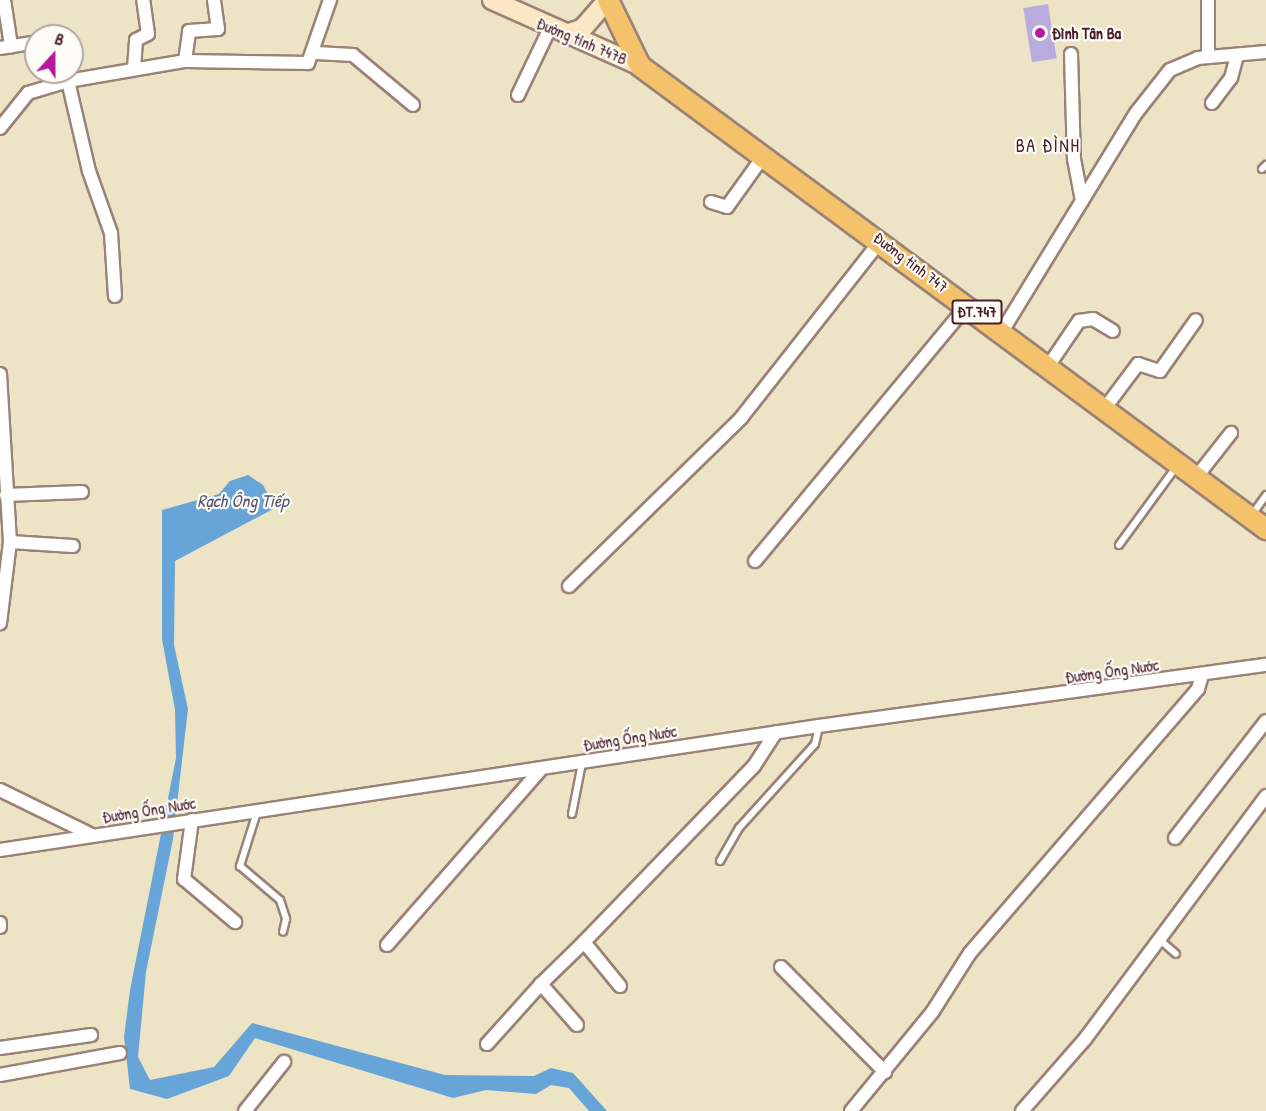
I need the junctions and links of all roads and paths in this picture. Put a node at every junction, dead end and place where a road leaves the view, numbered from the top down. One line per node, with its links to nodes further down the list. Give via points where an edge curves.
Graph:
1 (4, 0): 10 (street)
2 (143, 0): 18 (street, via 148,33 135,44)
3 (214, 0): 16 (street, via 218,29 189,31)
4 (330, 0): 12 (street)
5 (492, 0): 8 (main road, Đường tỉnh 747B)
6 (607, 0): 8 (main road, via 583,28); 17 (main road, Đường tỉnh 747 / ĐT.747)
7 (1208, 0): 14 (street)
8 (558, 31): 17 (main road, Đường tỉnh 747B); 22 (street)
9 (24, 44): 10 (street)
10 (5, 47)
11 (1266, 52): 15 (street)
12 (316, 53): 16 (street, via 308,63 289,66); 24 (street, via 353,55)
13 (1071, 54): 27 (street, via 1075,177)
14 (1208, 56): 15 (street); 27 (street, via 1170,70 1159,82)
15 (1237, 56): 23 (street, via 1231,78)
16 (184, 61): 18 (street)
17 (640, 66): 26 (main road, Đường tỉnh 747 / ĐT.747)
18 (134, 69): 19 (street)
19 (84, 76)
20 (50, 84): 25 (street, via 28,93)
21 (64, 84): 30 (street, via 111,233)
22 (518, 95)
23 (1212, 103)
24 (413, 105)
25 (0, 128)
26 (765, 154): 28 (street, via 727,207); 29 (main road, Đường tỉnh 747 / ĐT.747)
27 (1082, 201): 34 (street)
28 (711, 202)
29 (881, 240): 31 (main road, Đường tỉnh 747 / ĐT.747); 50 (street, via 741,418)
30 (115, 296)
31 (968, 304): 34 (main road, Đường tỉnh 747 / ĐT.747); 49 (street)
32 (1196, 320): 37 (street, via 1160,371 1138,364)
33 (1113, 331): 35 (street, via 1093,319 1079,321)
34 (1001, 333): 35 (main road, Đường tỉnh 747 / ĐT.747)
35 (1047, 368): 37 (main road, Đường tỉnh 747 / ĐT.747)
36 (0, 374): 42 (street)
37 (1102, 412): 39 (main road, Đường tỉnh 747 / ĐT.747)
38 (1231, 433): 40 (street)
39 (1176, 466): 40 (main road, Đường tỉnh 747 / ĐT.747); 47 (lane)
40 (1194, 480): 44 (main road, Đường tỉnh 747 / ĐT.747)
41 (82, 492): 42 (street)
42 (6, 495): 46 (street)
43 (1266, 495): 44 (lane)
44 (1249, 519): 45 (main road, Đường tỉnh 747 / ĐT.747)
45 (1266, 529)
46 (10, 542): 48 (street); 51 (street)
47 (1119, 545)
48 (73, 546)
49 (755, 561)
50 (569, 586)
51 (0, 623)
52 (1266, 665): 53 (street, Đường Ống Nước)
53 (1202, 675): 55 (street, Đường Ống Nước); 85 (street, via 1191,698 970,954)
54 (1266, 721): 65 (street)
55 (819, 726): 56 (street, Đường Ống Nước); 67 (lane, via 815,744 739,828)
56 (776, 732): 57 (street, Đường Ống Nước); 73 (street, via 754,766)
57 (582, 762): 58 (street, Đường Ống Nước); 62 (lane)
58 (542, 768): 61 (street, Đường Ống Nước); 74 (street)
59 (0, 790): 64 (street)
60 (1266, 796): 72 (street)
61 (258, 808): 63 (street, Đường Ống Nước); 71 (lane, via 240,866 280,900 286,919)
62 (572, 814)
63 (192, 820): 64 (street, Đường Ống Nước); 68 (street, via 184,879)
64 (92, 835): 66 (street, Đường Ống Nước)
65 (1175, 838)
66 (0, 850)
67 (720, 861)
68 (235, 922)
69 (0, 923): 70 (street)
70 (0, 927)
71 (283, 932)
72 (1160, 940): 75 (lane); 89 (street)
73 (584, 942): 77 (street); 78 (street)
74 (387, 945)
75 (1176, 954)
76 (781, 967): 85 (street)
77 (541, 984): 79 (street); 81 (street)
78 (620, 986)
79 (577, 1025)
80 (91, 1035): 82 (street)
81 (487, 1044)
82 (0, 1048)
83 (120, 1053): 86 (street)
84 (284, 1062): 87 (street)
85 (885, 1072): 88 (street)
86 (0, 1075)
87 (245, 1111)
88 (851, 1111)
89 (1022, 1111)

